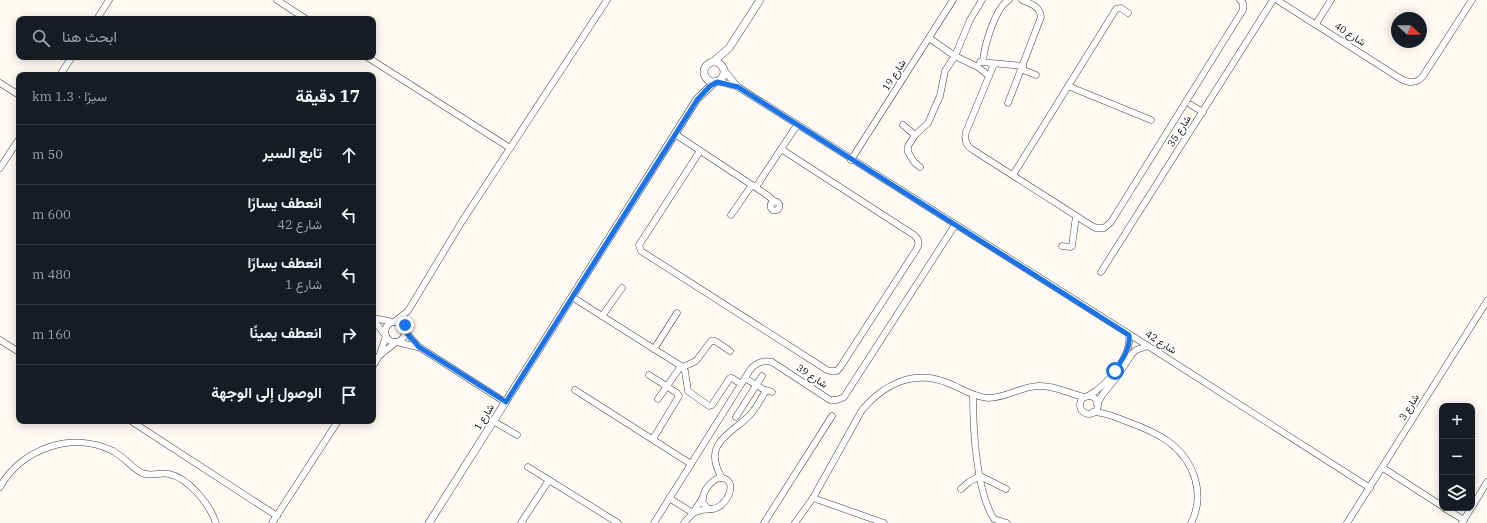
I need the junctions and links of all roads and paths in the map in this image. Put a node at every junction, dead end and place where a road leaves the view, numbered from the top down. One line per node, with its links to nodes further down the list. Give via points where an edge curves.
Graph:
1 (109, 0): 15 (street)
2 (277, 0): 16 (street)
3 (607, 0): 48 (street)
4 (760, 0): 19 (street)
5 (952, 0): 18 (street, شارع 19)
6 (982, 0): 20 (street, via 970,20)
7 (1009, 0): 24 (street, via 1000,8 986,45)
8 (1022, 0): 27 (street, via 1035,6 1041,17)
9 (1240, 0): 40 (street, via 1243,3 1243,10)
10 (1274, 0): 41 (street, شارع 35)
11 (1277, 0): 17 (street, شارع 40)
12 (1331, 0): 17 (street)
13 (1472, 0): 17 (street, شارع 40, via 1423,76 1413,82 1401,79)
14 (1128, 13): 35 (street, via 1121,8 1116,9)
15 (99, 16)
16 (301, 16)
17 (1316, 24)
18 (928, 38): 20 (street); 51 (street, شارع 19)
19 (730, 48): 23 (street); 28 (street)
20 (955, 56): 26 (street); 46 (street, via 945,72 940,96 928,123)
21 (70, 60): 29 (street)
22 (372, 60): 48 (street)
23 (714, 61): 28 (street); 31 (street, via 705,67)
24 (983, 62): 25 (street); 26 (street)
25 (994, 64): 27 (street); 32 (street)
26 (975, 65): 32 (street)
27 (1022, 67): 30 (street); 39 (street)
28 (724, 69): 33 (street, via 722,78); 36 (street, شارع 42)
29 (62, 72)
30 (1036, 74)
31 (705, 76): 33 (street, via 708,80); 38 (street, شارع 1)
32 (989, 76): 54 (street, via 965,140 969,148)
33 (716, 82): 36 (street, شارع 42); 38 (street, شارع 1)
34 (0, 83): 37 (street)
35 (1068, 86): 42 (street); 54 (street)
36 (738, 87): 43 (street, شارع 42)
37 (16, 92)
38 (697, 100): 45 (street, شارع 1)
39 (1008, 103)
40 (1188, 103): 41 (street); 58 (street, via 1108,225 1096,228)
41 (1203, 112): 61 (street, شارع 35)
42 (1151, 120)
43 (798, 125): 49 (street); 51 (street, شارع 42)
44 (903, 125): 46 (street)
45 (675, 134): 50 (street); 63 (street, شارع 1)
46 (915, 135): 52 (street, via 908,150 914,162)
47 (16, 144): 53 (street)
48 (510, 148): 65 (street)
49 (781, 150): 50 (street, via 918,240 918,247 836,371 827,370 641,251 639,245); 55 (street)
50 (700, 151): 55 (street)
51 (851, 160): 59 (street, شارع 42)
52 (920, 167)
53 (0, 168)
54 (1013, 175): 58 (street)
55 (754, 186): 56 (street); 57 (street)
56 (774, 201)
57 (731, 215)
58 (1076, 216): 60 (street, via 1072,246)
59 (955, 224): 72 (street, شارع 42); 86 (street, شارع 39, via 841,399 830,400 772,362 762,361 753,366)
60 (1062, 246)
61 (1101, 272)
62 (622, 288): 67 (street)
63 (572, 297): 67 (street); 95 (street, شارع 1)
64 (1487, 301): 107 (street, شارع 3)
65 (408, 311): 69 (street); 71 (street)
66 (677, 313): 78 (street)
67 (602, 316): 78 (street)
68 (376, 319): 69 (street)
69 (393, 322): 71 (street, via 400,324); 73 (street, via 386,327)
70 (376, 323): 73 (street)
71 (405, 330): 75 (street, via 404,336); 77 (street)
72 (1129, 335): 76 (street, شارع 42); 93 (street, via 1127,352 1111,376 1103,385)
73 (386, 336): 75 (street); 81 (street)
74 (0, 340): 79 (street)
75 (397, 342): 77 (street); 81 (street)
76 (1148, 346): 97 (street, via 1132,354); 113 (street, شارع 42)
77 (419, 347): 95 (street)
78 (654, 349): 83 (street)
79 (16, 350)
80 (730, 351): 83 (street, via 713,341 696,361)
81 (380, 356): 82 (street)
82 (376, 362)
83 (682, 366): 87 (street, via 688,391 709,406 730,378); 89 (street)
84 (649, 375): 89 (street)
85 (762, 376): 88 (street)
86 (745, 378): 87 (street, شارع 39); 88 (street)
87 (741, 384): 105 (street, شارع 39)
88 (756, 385): 99 (street); 109 (street, via 769,392 752,413 726,434 715,451 715,464)
89 (667, 387): 94 (street); 104 (street, via 677,393 679,398)
90 (574, 390): 104 (street)
91 (1072, 394): 92 (street, via 1046,386 1027,388 996,398); 93 (street); 96 (street)
92 (973, 395): 108 (street, via 973,436); 117 (street, via 946,382 925,378 904,380 882,390 862,410)
93 (1086, 396): 96 (street); 97 (street, via 1095,399)
94 (658, 399)
95 (506, 402): 100 (street, شارع 1)
96 (1080, 403): 97 (street, via 1083,411 1088,413)
97 (1096, 407): 139 (street, via 1157,435 1187,460 1197,483 1198,495)
98 (832, 416): 135 (street)
99 (736, 417)
100 (493, 421): 103 (street); 130 (street, شارع 1)
101 (136, 424): 125 (street)
102 (336, 424): 125 (street)
103 (517, 436)
104 (653, 440): 105 (street)
105 (691, 464): 116 (street, شارع 39)
106 (528, 466): 110 (street)
107 (1383, 468): 113 (street, شارع 3); 120 (street)
108 (980, 476): 114 (street); 115 (street); 126 (street, via 993,518)
109 (722, 478): 118 (street, via 709,486); 121 (street, via 730,484 730,494 722,504)
110 (549, 480): 131 (street); 132 (street)
111 (1487, 482): 119 (street)
112 (0, 487): 128 (street, via 11,472 45,449 71,442 97,445 114,452 142,473 175,476 188,485 209,507)
113 (1370, 488): 140 (street, شارع 3)
114 (961, 489)
115 (1006, 489)
116 (670, 498): 124 (street); 133 (street, شارع 39)
117 (813, 498): 136 (street); 137 (street)
118 (702, 499): 121 (street, via 704,505); 124 (street)
119 (1475, 502)
120 (1439, 504)
121 (711, 509): 124 (street)
122 (1448, 511): 127 (street)
123 (1470, 511): 127 (street)
124 (693, 513): 134 (street)
125 (277, 516): 129 (street)
126 (999, 522): 138 (street)
127 (1463, 522)
128 (216, 523)
129 (272, 523)
130 (429, 523)
131 (521, 523)
132 (618, 523)
133 (654, 523)
134 (684, 523)
135 (764, 523)
136 (796, 523)
137 (884, 523)
138 (1007, 523)
139 (1191, 523)
140 (1348, 523)

